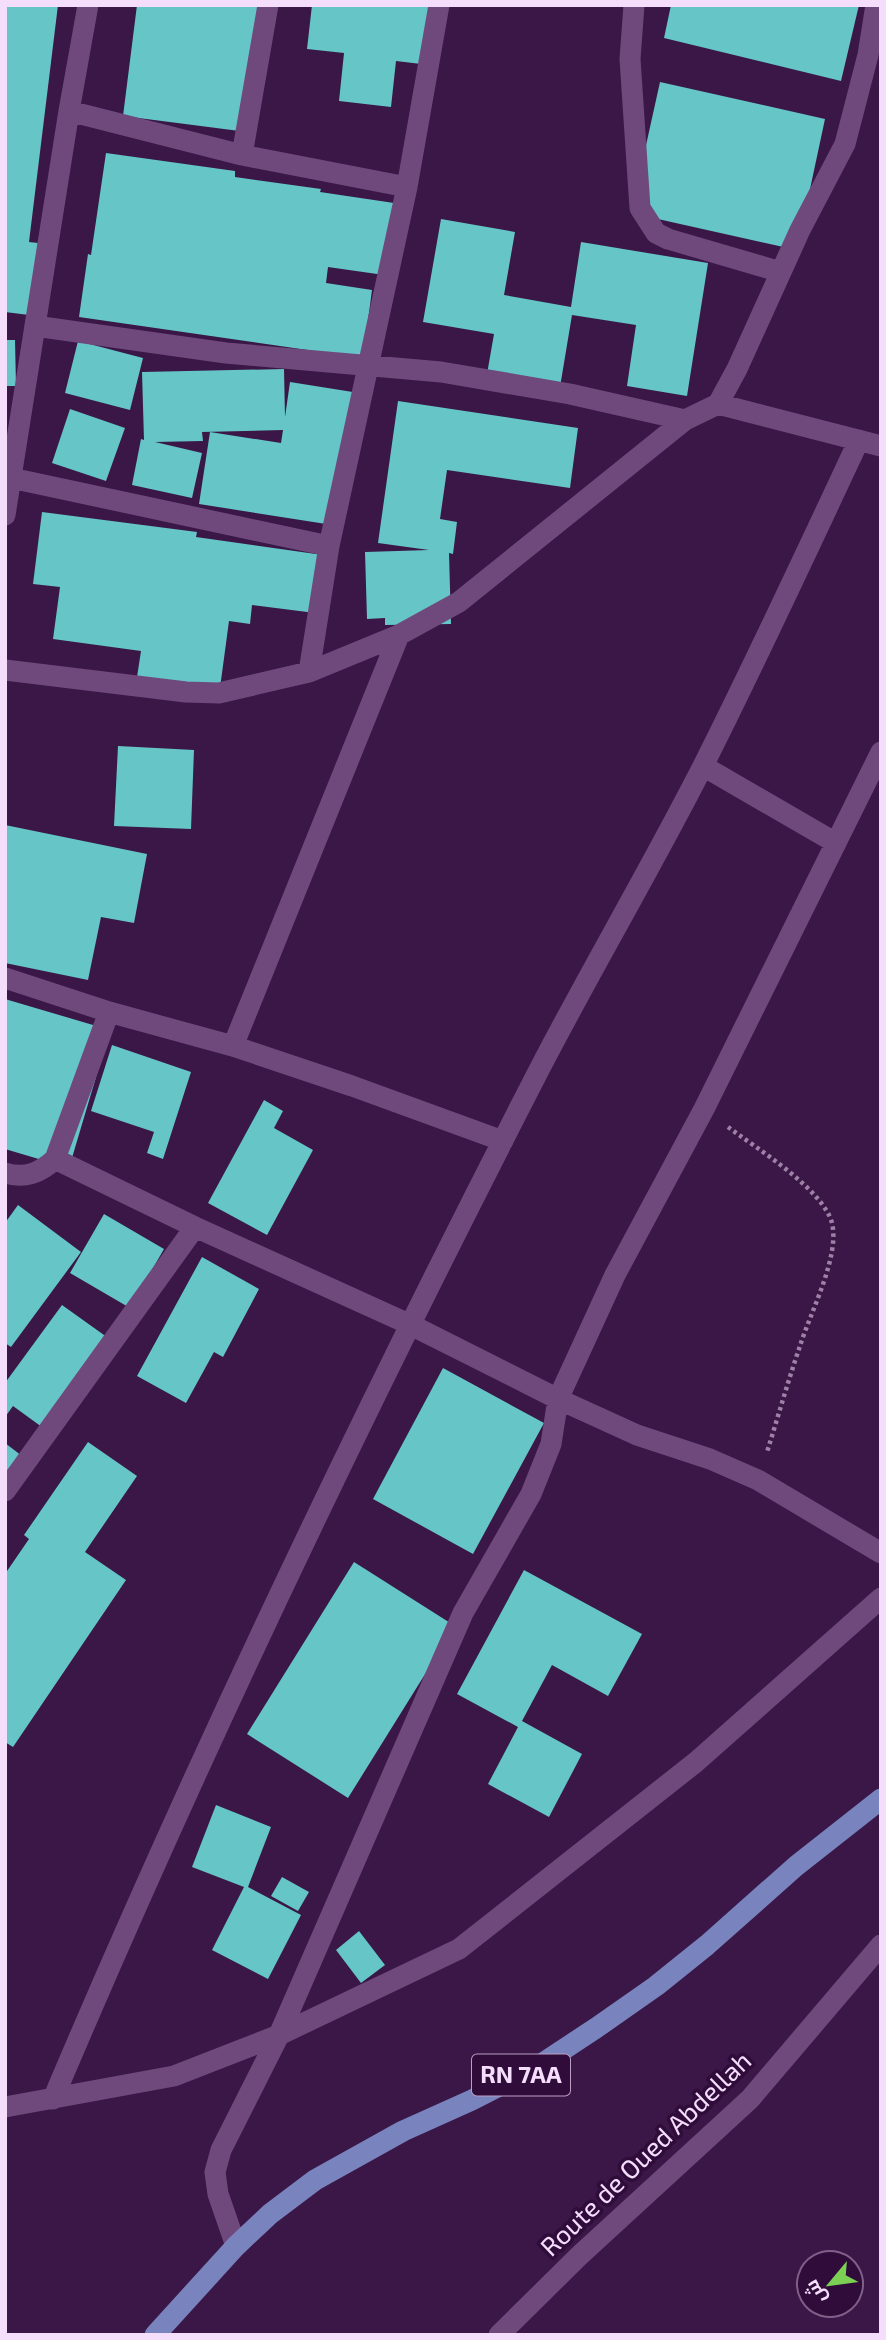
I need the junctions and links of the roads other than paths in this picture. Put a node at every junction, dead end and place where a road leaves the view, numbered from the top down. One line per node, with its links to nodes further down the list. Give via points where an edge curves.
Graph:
1 (88, 5): 6 (street)
2 (268, 5): 7 (street)
3 (439, 5): 8 (street)
4 (634, 5): 9 (street, via 630,59 644,216 656,233 668,239)
5 (876, 5): 9 (street, via 845,144)
6 (69, 111): 7 (street); 10 (street)
7 (242, 155): 8 (street)
8 (407, 187): 11 (street)
9 (781, 272): 12 (street)
10 (35, 326): 11 (street, via 226,353); 16 (street)
11 (369, 367): 13 (street, via 441,372 570,394); 19 (street)
12 (718, 404): 13 (street); 14 (street)
13 (685, 421): 20 (street, via 459,602)
14 (859, 440): 15 (street); 24 (street)
15 (881, 446)
16 (10, 454): 17 (street)
17 (11, 478): 18 (street); 19 (street)
18 (5, 515)
19 (329, 546): 22 (street)
20 (399, 635): 22 (street); 28 (street)
21 (5, 670): 22 (street, via 186,692 219,692)
22 (309, 671)
23 (881, 752): 25 (street)
24 (703, 766): 25 (street); 29 (street)
25 (836, 843): 34 (street, via 704,1109 615,1275)
26 (5, 978): 27 (street)
27 (109, 1012): 28 (street); 30 (street)
28 (233, 1046): 29 (street)
29 (503, 1141): 33 (street)
30 (55, 1159): 31 (street, via 26,1177); 32 (street)
31 (5, 1173)
32 (195, 1227): 33 (street); 35 (street)
33 (411, 1325): 34 (street); 41 (street, via 132,1912)
34 (558, 1399): 36 (street, via 637,1435 758,1480); 40 (street, via 551,1444 531,1493 463,1613)
35 (5, 1491)
36 (881, 1553)
37 (881, 1598): 40 (street, via 696,1762 459,1949)
38 (881, 1799): 43 (main road, RN 7AA, via 676,1969 596,2028 540,2065 315,2180)
39 (881, 1945): 45 (street, Route de Oued Abdellah, via 750,2099)
40 (279, 2035): 41 (street, via 174,2076); 43 (street, via 221,2150 215,2172)
41 (53, 2099): 42 (street)
42 (5, 2107)
43 (236, 2246): 44 (main road, RN 7AA)
44 (155, 2335)
45 (499, 2335)

